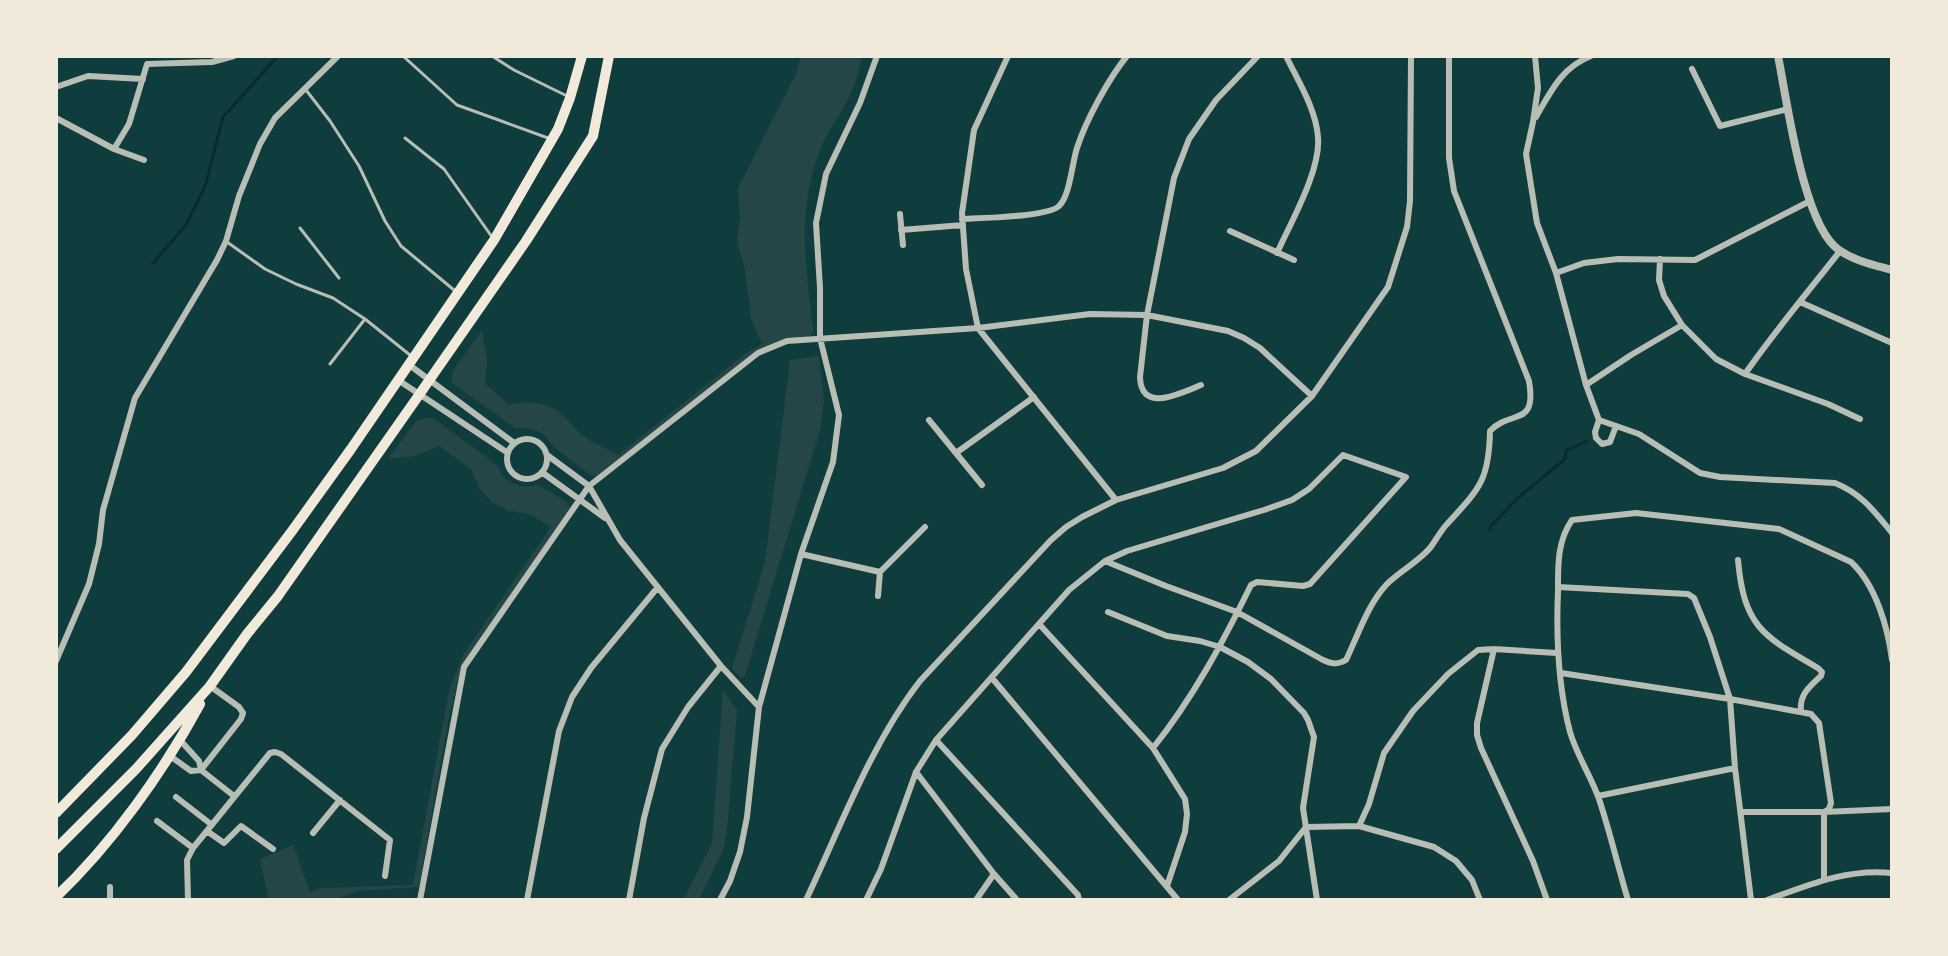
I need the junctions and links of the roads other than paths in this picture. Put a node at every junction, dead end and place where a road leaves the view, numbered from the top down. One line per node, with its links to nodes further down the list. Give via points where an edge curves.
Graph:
1 (234, 56): 18 (street, via 147,64)
2 (338, 56): 20 (street)
3 (403, 56): 26 (lane, via 457,105)
4 (492, 56): 21 (lane)
5 (582, 56): 21 (main road)
6 (609, 56): 56 (main road, via 593,136)
7 (877, 56): 51 (street, via 826,174 816,223)
8 (1008, 56): 31 (street, via 974,130)
9 (1127, 56): 31 (street, via 1077,146 1060,206)
10 (1258, 56): 47 (street, via 1216,100 1189,139 1174,178)
11 (1286, 56): 39 (street, via 1319,139 1314,170)
12 (1411, 56): 61 (street, via 1407,227 1388,287)
13 (1449, 56): 87 (street, via 1454,191 1529,381 1529,408 1490,431 1482,481 1429,548 1385,586 1346,660 1323,660)
14 (1535, 56): 24 (street)
15 (1591, 56): 24 (street, via 1564,73)
16 (1778, 56): 22 (street)
17 (1692, 69): 22 (street, via 1720,126)
18 (143, 79): 19 (street, via 88,76); 27 (street, via 129,124)
19 (56, 87)
20 (305, 89): 36 (street, via 275,118 260,144); 45 (lane, via 359,166 401,246)
21 (570, 98): 26 (main road)
22 (1788, 109): 29 (street)
23 (56, 118): 27 (street)
24 (1533, 122): 43 (street, via 1526,154 1537,223)
25 (405, 138): 35 (lane, via 444,169)
26 (552, 139): 35 (main road)
27 (114, 149): 28 (street)
28 (144, 160)
29 (1810, 201): 38 (street); 40 (street, via 1695,260)
30 (900, 214): 33 (street)
31 (962, 222): 33 (street); 50 (street)
32 (300, 228): 44 (lane)
33 (901, 230): 37 (street)
34 (1230, 231): 39 (street)
35 (494, 240): 45 (main road)
36 (226, 241): 48 (lane, via 265,269 333,298); 93 (street, via 135,398 103,510 89,584)
37 (903, 245)
38 (1840, 251): 42 (street); 46 (street)
39 (1277, 253): 41 (street)
40 (1660, 259): 43 (street, via 1584,263); 49 (street, via 1664,296)
41 (1294, 260)
42 (1892, 270)
43 (1556, 273): 59 (street)
44 (339, 278)
45 (457, 293): 53 (main road)
46 (1800, 302): 52 (street); 55 (street)
47 (1147, 315): 50 (street, via 1090,314); 58 (street, via 1140,377 1146,394 1168,398); 61 (street, via 1244,338)
48 (365, 319): 53 (lane); 54 (lane)
49 (1682, 325): 55 (street, via 1716,359); 59 (street)
50 (978, 328): 51 (street); 62 (street)
51 (820, 338): 73 (street, via 787,341 758,353); 79 (street, via 839,415 833,462)
52 (1892, 343)
53 (411, 360): 56 (street); 57 (main road)
54 (330, 364)
55 (1745, 374): 63 (street)
56 (429, 379): 60 (main road); 67 (street)
57 (398, 380): 60 (street); 112 (main road, via 186,672 132,735)
58 (1201, 385)
59 (1586, 385): 65 (street)
60 (419, 395): 68 (street); 97 (main road)
61 (1312, 396): 74 (street, via 1256,451 1223,468)
62 (1034, 397): 69 (street); 74 (street)
63 (1860, 419)
64 (929, 420): 69 (street)
65 (1599, 420): 66 (street); 66 (street, via 1595,432 1602,444 1610,442)
66 (1616, 426): 78 (street, via 1639,434 1700,473 1835,483 1864,500)
67 (514, 443): 68 (street); 70 (street, via 534,440)
68 (508, 453): 71 (street, via 507,465 520,479)
69 (956, 453): 72 (street)
70 (547, 455): 71 (street); 73 (street)
71 (543, 473): 75 (street)
72 (982, 485)
73 (589, 486): 75 (street); 76 (street)
74 (1116, 500): 138 (street, via 1051,540 920,681 861,782)
75 (580, 501): 76 (street); 134 (street, via 464,667)
76 (608, 520): 83 (street)
77 (925, 527): 82 (street)
78 (1892, 533)
79 (801, 554): 82 (street); 99 (street)
80 (1738, 560): 100 (street, via 1741,588 1756,624 1821,670 1801,697)
81 (1105, 561): 87 (street); 87 (street, via 1292,500 1343,455 1406,477 1310,584 1253,583); 88 (street)
82 (880, 572): 85 (street)
83 (658, 587): 94 (street); 135 (street, via 572,697 559,731)
84 (1558, 587): 91 (street); 92 (street, via 1559,553 1572,520 1636,513 1779,529 1856,566 1881,611); 98 (street, via 1692,596)
85 (878, 596)
86 (1108, 612): 89 (street, via 1167,636)
87 (1237, 612): 89 (street)
88 (1039, 624): 96 (street); 103 (street)
89 (1220, 647): 103 (street); 118 (street, via 1271,679 1308,720 1314,745 1304,796)
90 (1494, 649): 91 (street); 117 (street, via 1478,650 1413,711 1384,753); 146 (street, via 1477,735)
91 (1557, 653): 95 (street)
92 (1892, 660)
93 (56, 661)
94 (721, 666): 99 (street); 136 (street, via 662,749)
95 (1561, 673): 98 (street); 109 (street, via 1571,734)
96 (992, 678): 102 (street); 128 (street)
97 (210, 686): 101 (main road); 106 (street, via 243,713); 122 (main road)
98 (1730, 699): 100 (street); 105 (street)
99 (759, 707): 137 (street, via 740,852)
100 (1801, 712): 115 (street, via 1819,723 1831,803)
101 (180, 740): 104 (main road); 106 (street)
102 (936, 740): 107 (street); 131 (street)
103 (1153, 748): 128 (street, via 1185,799 1187,814)
104 (170, 756): 106 (street, via 191,771); 130 (main road, via 114,833)
105 (1735, 768): 109 (street); 114 (street)
106 (201, 770): 108 (street)
107 (916, 772): 125 (street); 139 (street)
108 (234, 796): 111 (street, via 275,752); 119 (street)
109 (1598, 796): 147 (street)
110 (176, 797): 119 (street)
111 (340, 800): 120 (street); 126 (street, via 390,840)
112 (59, 806)
113 (1892, 809): 115 (street)
114 (1741, 812): 115 (street); 148 (street)
115 (1824, 812): 127 (street)
116 (157, 821): 121 (street)
117 (1359, 826): 118 (street); 145 (street, via 1434,847 1456,861)
118 (1306, 827): 143 (street, via 1279,861); 144 (street)
119 (210, 828): 121 (street); 123 (street, via 224,843 241,826)
120 (313, 833)
121 (193, 848): 133 (street, via 187,860)
122 (56, 849)
123 (273, 849)
124 (1892, 873): 127 (street)
125 (994, 874): 140 (street); 141 (street)
126 (385, 876)
127 (1824, 878): 149 (street)
128 (1167, 886): 142 (street)
129 (110, 887): 132 (street)
130 (56, 897)
131 (1079, 898)
132 (110, 900)
133 (188, 900)
134 (420, 900)
135 (527, 900)
136 (629, 900)
137 (720, 900)
138 (806, 900)
139 (866, 900)
140 (976, 900)
141 (1017, 900)
142 (1178, 900)
143 (1229, 900)
144 (1317, 900)
145 (1480, 900)
146 (1547, 900)
147 (1628, 900)
148 (1751, 900)
149 (1767, 900)

